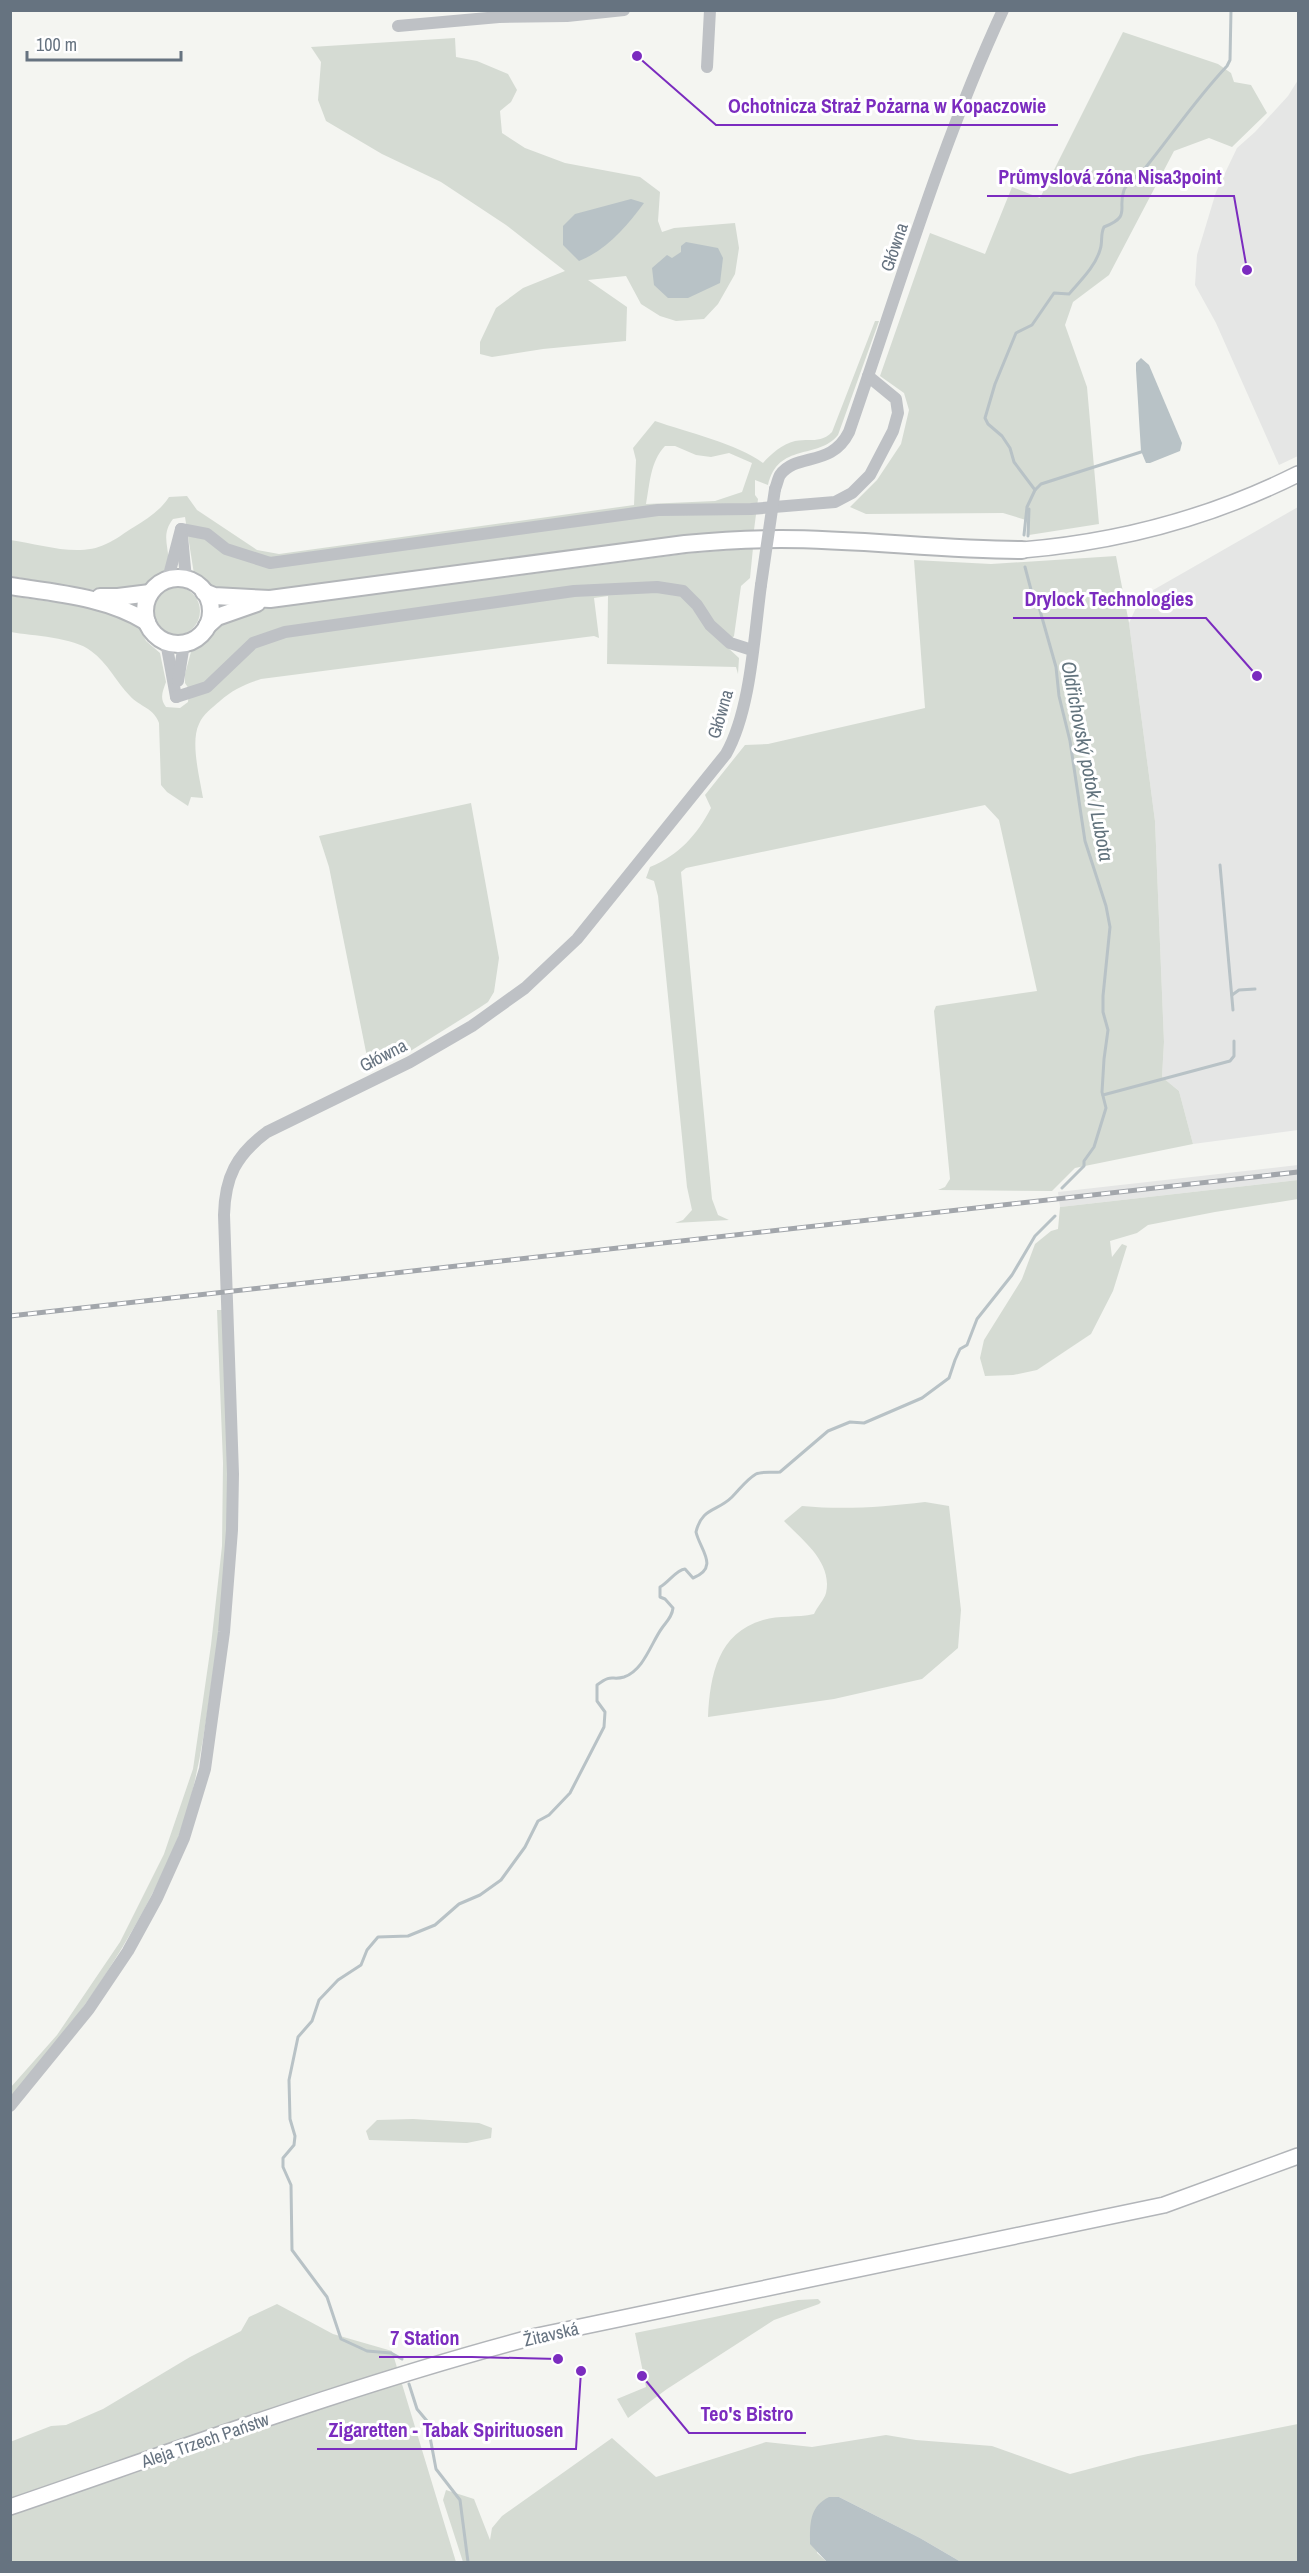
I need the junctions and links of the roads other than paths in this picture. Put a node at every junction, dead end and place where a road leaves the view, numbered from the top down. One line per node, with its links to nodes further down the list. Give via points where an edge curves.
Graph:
1 (624, 10): 4 (street)
2 (710, 10): 5 (street)
3 (1003, 10): 6 (street, Główna, via 959,114)
4 (398, 26)
5 (706, 67)
6 (868, 376): 8 (street, via 896,399 898,413 870,475 852,493 835,502 751,509 658,510 270,563 226,549 207,534); 21 (street, Główna, bridge, via 849,432 838,449 793,465 780,475)
7 (1299, 474): 9 (main road, via 1231,504 1167,525 1060,547)
8 (181, 529): 10 (street); 11 (street)
9 (1022, 550): 16 (highway, via 820,540 731,540)
10 (168, 579): 11 (highway); 14 (highway)
11 (186, 579): 13 (highway)
12 (10, 586): 15 (highway)
13 (204, 592): 16 (highway); 18 (highway, via 210,607)
14 (150, 593): 15 (highway); 17 (highway, via 145,607)
15 (72, 596): 17 (highway, via 116,607)
16 (270, 599): 18 (highway, via 217,617)
17 (147, 622): 19 (highway, via 156,637)
18 (207, 627): 20 (highway)
19 (166, 642): 20 (highway); 22 (street)
20 (184, 644): 22 (street)
21 (752, 650): 22 (street, via 730,643 710,626 698,605 683,591 657,587 574,591 285,632 253,643 207,687); 23 (street, Główna, via 739,724 726,754 577,939 525,988 472,1026 410,1062 267,1132 241,1155 225,1192 232,1530 224,1632 205,1769 184,1838 128,1951 89,2010)
22 (176, 697)
23 (10, 2106)
24 (1299, 2156): 25 (main road, Žitavská, via 1164,2205 537,2336)
25 (400, 2375): 26 (main road, Aleja Trzech Państw)
26 (10, 2507)

